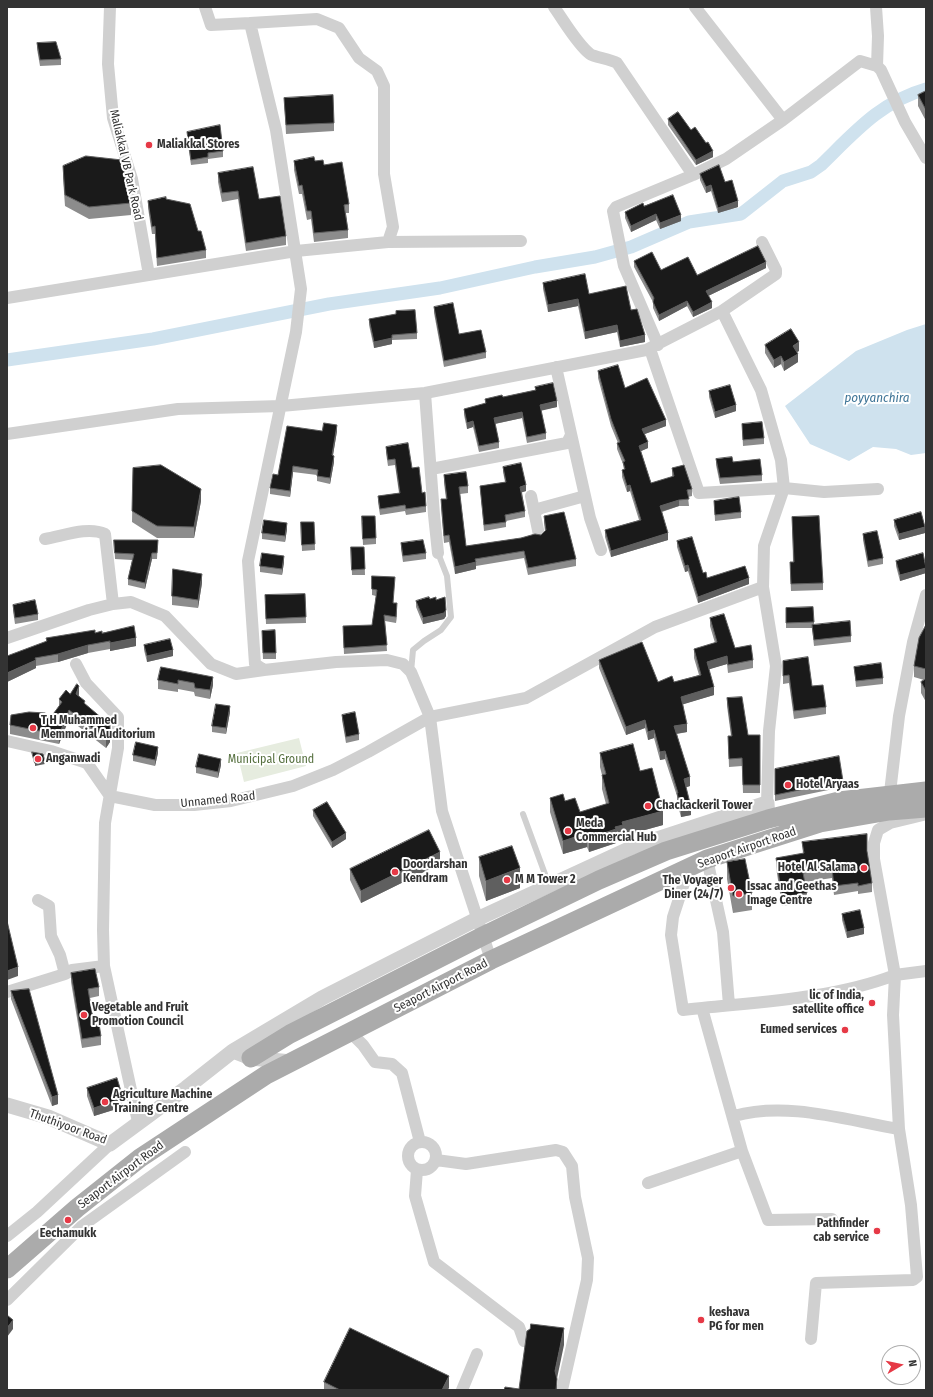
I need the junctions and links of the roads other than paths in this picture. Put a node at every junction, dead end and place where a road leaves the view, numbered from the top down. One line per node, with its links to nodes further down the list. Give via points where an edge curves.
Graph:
1 (110, 7): 15 (street, Maliakkal VB Park Road, via 108,64 113,118 132,179)
2 (205, 7): 6 (street, via 211,25)
3 (554, 7): 10 (street, via 592,56 608,58 617,63)
4 (695, 7): 8 (street)
5 (876, 7): 7 (street)
6 (250, 23): 12 (street, via 317,19 339,28 359,58 377,71 384,86 384,174 393,227); 14 (street, via 276,130)
7 (877, 66): 8 (street, via 860,61); 9 (street)
8 (783, 120): 10 (street, via 726,159)
9 (926, 158)
10 (693, 175): 18 (street, via 616,207 612,215 624,266)
11 (521, 241): 12 (street)
12 (388, 242): 14 (street)
13 (762, 242): 17 (street, via 776,274)
14 (296, 251): 15 (street); 21 (street, via 300,289 296,332)
15 (149, 275): 16 (street)
16 (7, 298)
17 (722, 311): 18 (street); 25 (street, via 761,390 782,460)
18 (654, 347): 19 (street); 25 (street, via 699,493)
19 (556, 367): 20 (street); 23 (street)
20 (425, 393): 21 (street); 24 (street)
21 (281, 406): 22 (street, via 178,409); 39 (street, via 248,561 255,664)
22 (7, 434)
23 (571, 435): 24 (street, via 567,443); 28 (street)
24 (431, 469): 33 (street)
25 (784, 488): 26 (street, via 824,492); 34 (street, via 764,546)
26 (878, 489)
27 (531, 496): 29 (street)
28 (585, 496): 29 (street); 32 (street)
29 (534, 512): 30 (street)
30 (539, 535)
31 (45, 539): 36 (street, via 90,531 105,534)
32 (601, 550)
33 (438, 554): 40 (lane, via 447,576 450,617 441,630 413,650)
34 (763, 587): 41 (street, Unnamed Road, via 655,626 526,698); 47 (street, via 776,666 770,731)
35 (926, 595): 45 (street, via 900,716)
36 (112, 604): 37 (street); 39 (street, via 131,602 165,616 211,664 236,674)
37 (7, 638)
38 (76, 664): 44 (street, via 86,683 118,717 118,748)
39 (264, 670): 40 (street, via 336,662 388,660 403,664)
40 (411, 672): 41 (street)
41 (430, 717): 44 (street, Unnamed Road, via 333,770 260,796 209,803 155,805); 54 (street, via 442,811)
42 (7, 741): 44 (street, via 52,751 87,763)
43 (926, 791): 45 (main road, Seaport Airport Road)
44 (110, 796): 57 (street, via 105,823)
45 (889, 803): 46 (main road, Seaport Airport Road); 47 (main road, Seaport Airport Road, via 839,801); 50 (main road, Seaport Airport Road)
46 (926, 808)
47 (768, 811): 52 (street, Thuthiyoor Road, via 633,847); 55 (main road, Seaport Airport Road, via 599,880)
48 (523, 814): 52 (lane)
49 (926, 815): 60 (street, via 890,823 878,830 874,843 874,859)
50 (707, 859): 51 (main road, Seaport Airport Road); 62 (street, via 723,932)
51 (689, 868): 56 (main road, Seaport Airport Road); 63 (street, via 673,917 671,935 683,1010)
52 (549, 885): 54 (street, Thuthiyoor Road)
53 (38, 900): 59 (street, via 49,906 50,936 60,955)
54 (477, 919): 55 (street); 65 (street, Thuthiyoor Road, via 322,998)
55 (482, 936): 56 (street); 66 (main road, Seaport Airport Road, via 290,1034)
56 (491, 960): 64 (main road, Seaport Airport Road)
57 (104, 966): 59 (street, via 72,970); 70 (street)
58 (926, 971): 60 (street)
59 (65, 974): 61 (street)
60 (895, 975): 62 (street, via 811,996); 71 (street, via 893,1015)
61 (7, 992)
62 (729, 1005): 63 (street)
63 (702, 1008): 69 (street)
64 (350, 1032): 67 (main road, Seaport Airport Road); 72 (street, via 375,1062 392,1064 402,1073)
65 (233, 1051): 66 (street); 70 (street, Thuthiyoor Road)
66 (251, 1058): 67 (street)
67 (291, 1062): 81 (main road, Seaport Airport Road, via 266,1075 140,1158)
68 (9, 1103): 73 (street, Thuthiyoor Road)
69 (734, 1116): 71 (street, via 751,1112 793,1110); 74 (street)
70 (138, 1122): 73 (street, Thuthiyoor Road)
71 (899, 1129): 83 (street, via 911,1206 918,1277 913,1280 816,1283)
72 (420, 1142): 76 (street, via 433,1147); 77 (street, via 413,1145 408,1159 411,1166)
73 (110, 1144): 80 (street, via 37,1212)
74 (742, 1151): 78 (street); 79 (street, via 768,1220)
75 (185, 1152): 82 (street, via 82,1226)
76 (436, 1160): 77 (street, via 432,1167 425,1171); 87 (street, via 466,1164 556,1150 563,1152 569,1159 588,1258 587,1280)
77 (417, 1170): 84 (street, via 415,1196 434,1262 519,1327)
78 (648, 1183)
79 (832, 1219)
80 (7, 1236)
81 (7, 1269)
82 (7, 1300)
83 (811, 1339)
84 (524, 1341)
85 (477, 1354): 86 (street)
86 (462, 1390)
87 (562, 1390)

